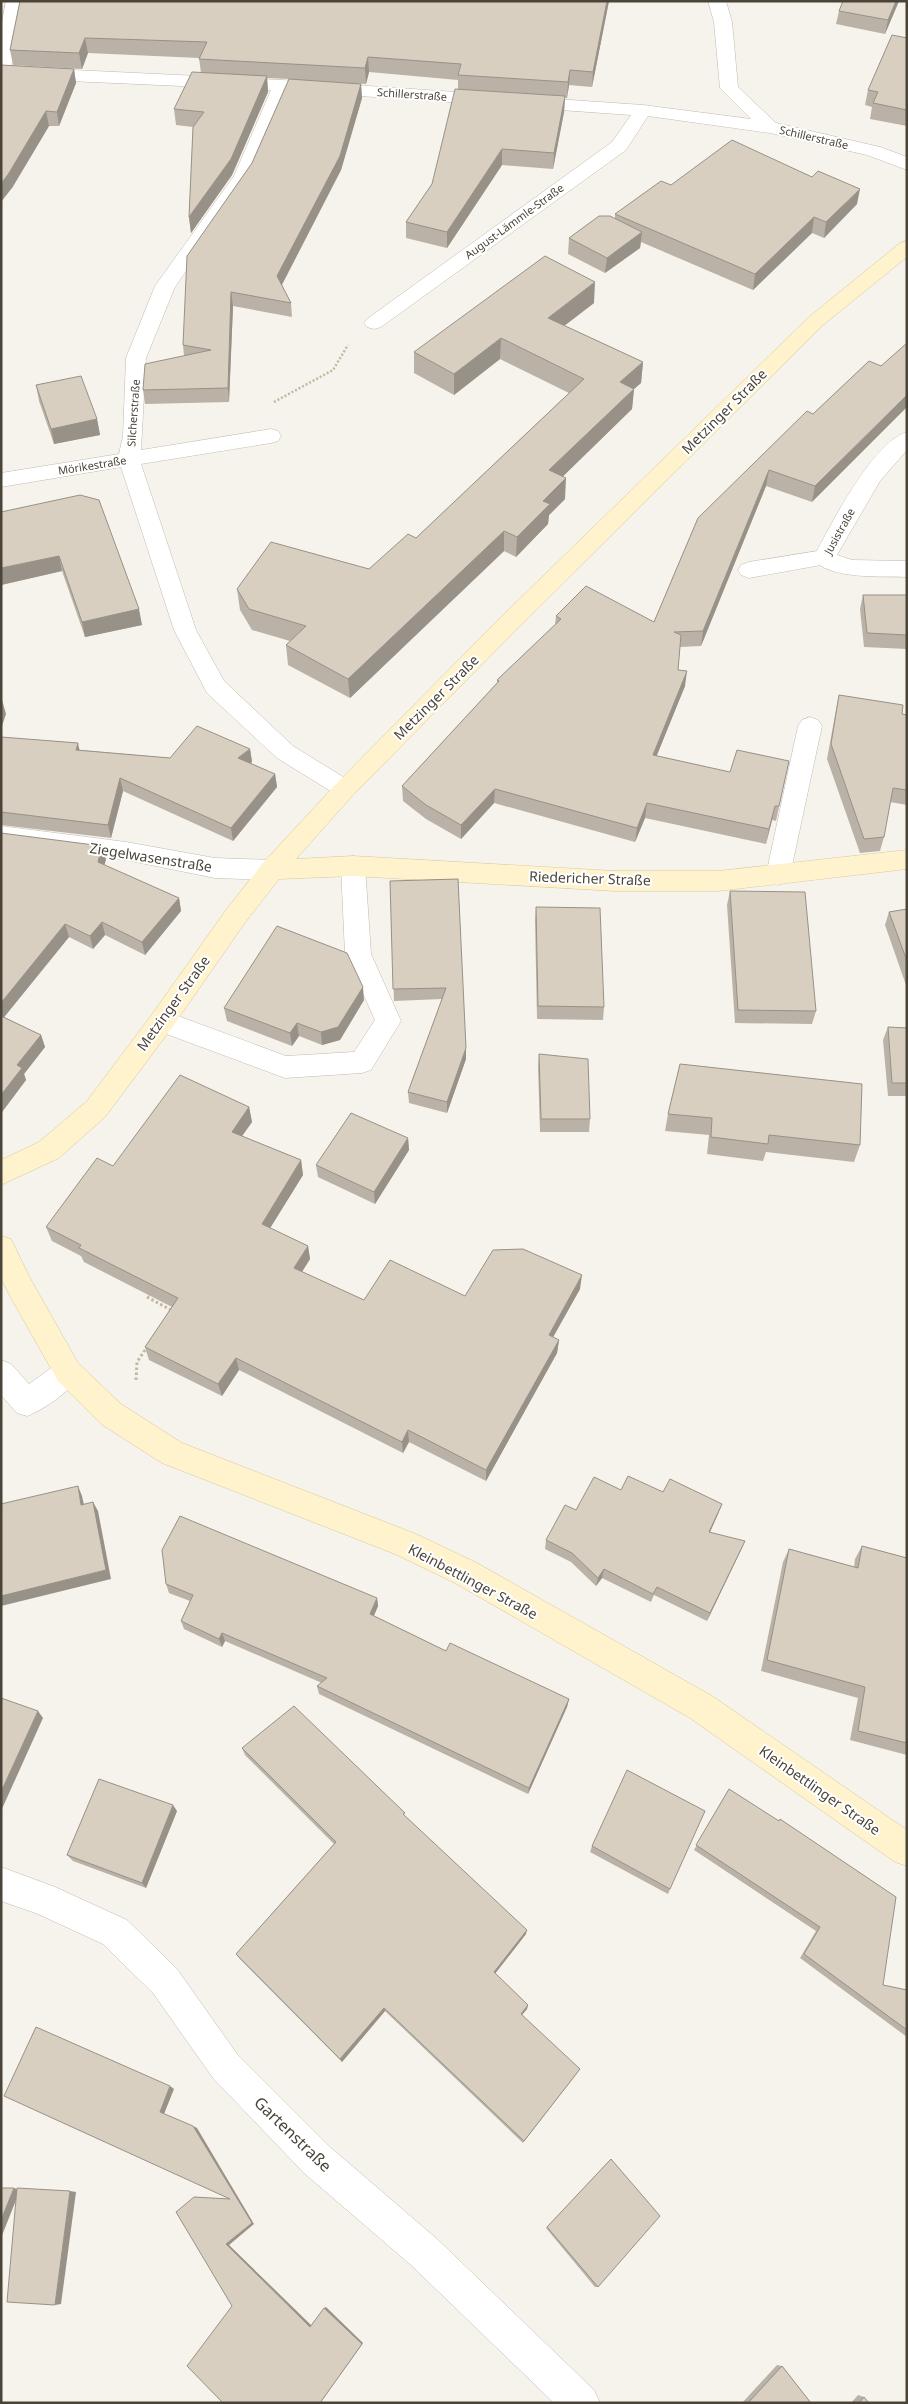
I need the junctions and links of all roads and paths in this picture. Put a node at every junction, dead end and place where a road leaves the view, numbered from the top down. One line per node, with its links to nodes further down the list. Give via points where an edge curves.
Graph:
1 (15, 1): 3 (street)
2 (717, 1): 6 (street, via 723,22 729,88)
3 (2, 73): 4 (street, Schillerstraße)
4 (282, 85): 5 (street, Schillerstraße); 13 (street, Silcherstraße, via 242,176 165,286 136,358)
5 (643, 110): 6 (street, Schillerstraße); 9 (street, August-Lämmle-Straße, via 619,146)
6 (770, 127): 7 (street, Schillerstraße, via 873,151)
7 (907, 164)
8 (907, 247): 19 (street, Metzinger Straße, via 816,321)
9 (374, 322): 10 (path, via 348,344 333,370)
10 (272, 402)
11 (271, 436): 13 (street, Mörikestraße)
12 (907, 439): 15 (street, Jusistraße, via 895,446 856,502)
13 (129, 460): 14 (street, Mörikestraße); 19 (street, Silcherstraße, via 185,630 215,687 285,752)
14 (1, 480)
15 (824, 558): 16 (street, Jusistraße, via 850,568); 17 (street)
16 (907, 569)
17 (748, 570)
18 (810, 726): 24 (street)
19 (345, 789): 23 (street, Metzinger Straße)
20 (1, 835): 23 (street, Ziegelwasenstraße, via 215,868)
21 (907, 859): 24 (street, Riedericher Straße)
22 (352, 866): 23 (street, Riedericher Straße); 24 (street, Riedericher Straße, via 633,881 718,881); 25 (street, via 358,954 388,1021 362,1062 285,1067)
23 (272, 870): 25 (street, Metzinger Straße)
24 (778, 875)
25 (162, 1021): 26 (street, Metzinger Straße, via 96,1109 49,1150)
26 (1, 1173)
27 (1, 1248): 33 (street, Kleinbettlinger Straße)
28 (152, 1291): 30 (path, via 147,1298)
29 (176, 1303): 30 (path)
30 (172, 1310): 31 (path)
31 (168, 1315)
32 (148, 1346): 35 (path, via 137,1362 136,1384)
33 (68, 1372): 34 (street, via 27,1403); 35 (street, Kleinbettlinger Straße)
34 (1, 1373)
35 (111, 1414): 36 (street, Kleinbettlinger Straße, via 172,1453 405,1544 466,1574 701,1707)
36 (907, 1850)
37 (1, 1884): 38 (street, Gartenstraße, via 115,1932 165,1981 225,2066 317,2160 424,2252)
38 (581, 2403)

